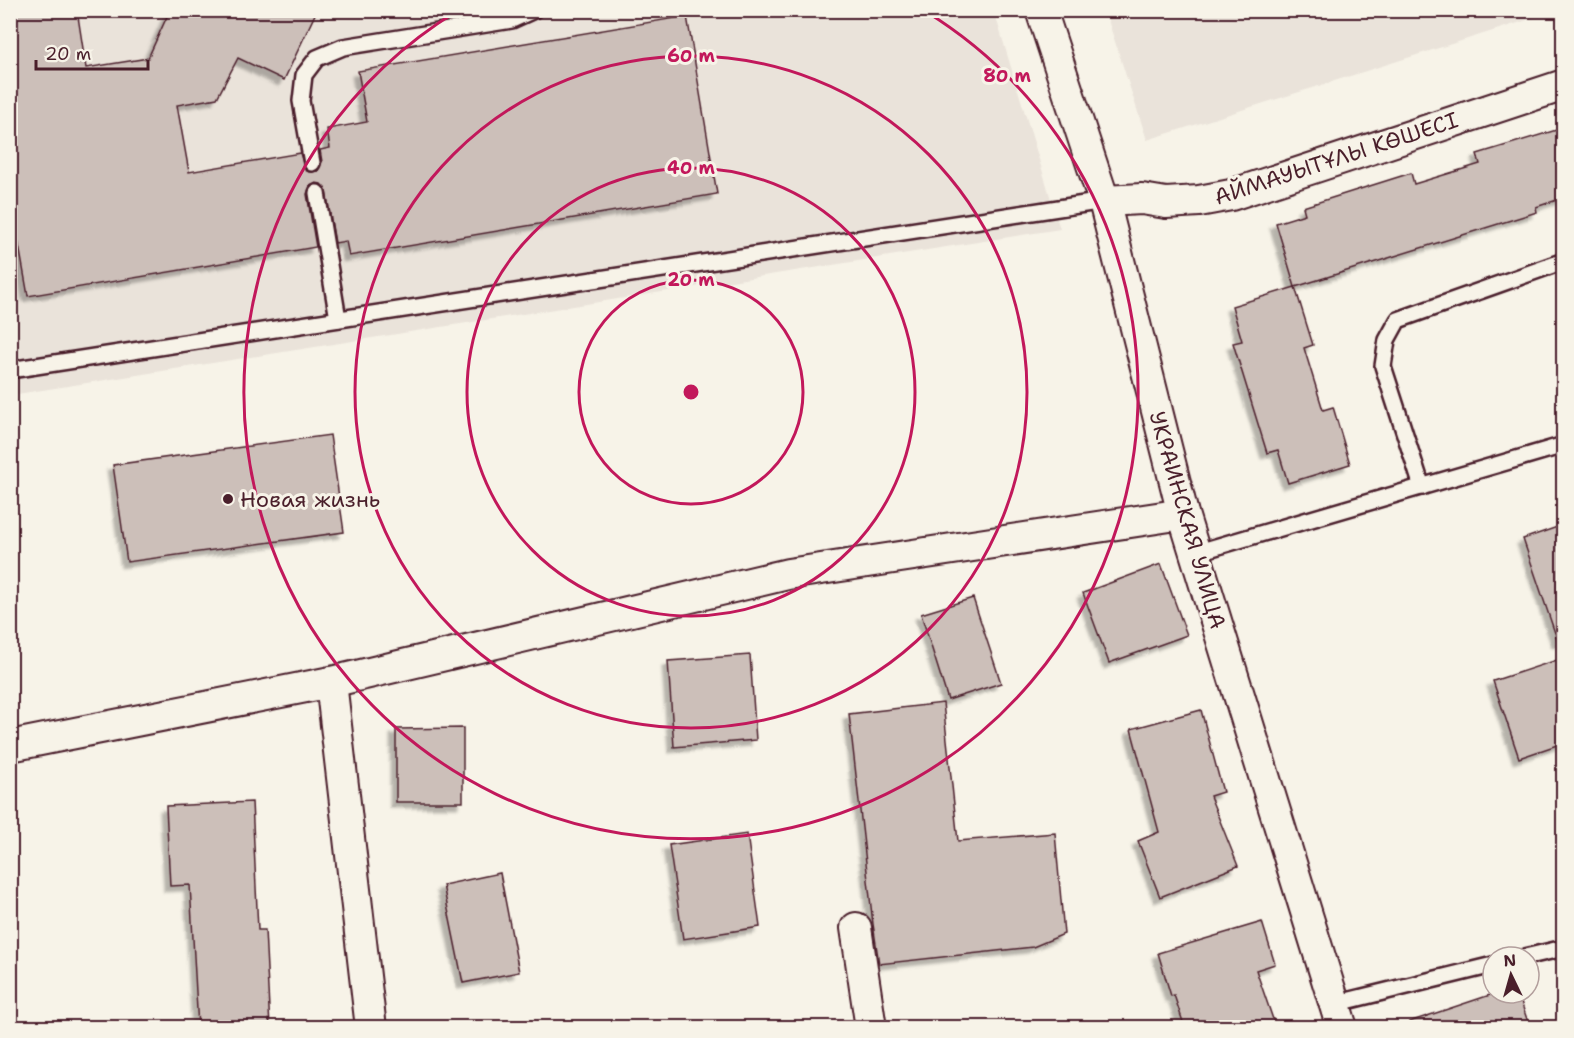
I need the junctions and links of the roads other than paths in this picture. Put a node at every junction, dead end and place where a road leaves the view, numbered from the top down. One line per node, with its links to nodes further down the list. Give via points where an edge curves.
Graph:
1 (534, 10): 4 (lane, via 512,20 343,47 316,58 304,75 301,101)
2 (1041, 10): 6 (street, УКРАИНСКАЯ УЛИЦА)
3 (1563, 85): 6 (street, АЙМАУЫТҰЛЫ КӨШЕСІ, via 1231,195 1166,203 1142,199)
4 (312, 163)
5 (317, 194): 8 (lane)
6 (1104, 201): 8 (lane); 12 (street, УКРАИНСКАЯ УЛИЦА)
7 (1563, 261): 11 (lane, via 1398,320 1386,340 1383,366)
8 (338, 319): 9 (lane)
9 (10, 370)
10 (1563, 445): 11 (lane)
11 (1422, 487): 13 (lane)
12 (1184, 514): 13 (street, УКРАИНСКАЯ УЛИЦА); 14 (street, via 788,574)
13 (1195, 553): 20 (street, УКРАИНСКАЯ УЛИЦА)
14 (331, 682): 15 (street); 21 (street)
15 (10, 746)
16 (856, 928): 22 (street)
17 (1563, 948): 18 (lane)
18 (1541, 953)
19 (1481, 969): 20 (lane)
20 (1338, 1016)
21 (371, 1028)
22 (871, 1028)

